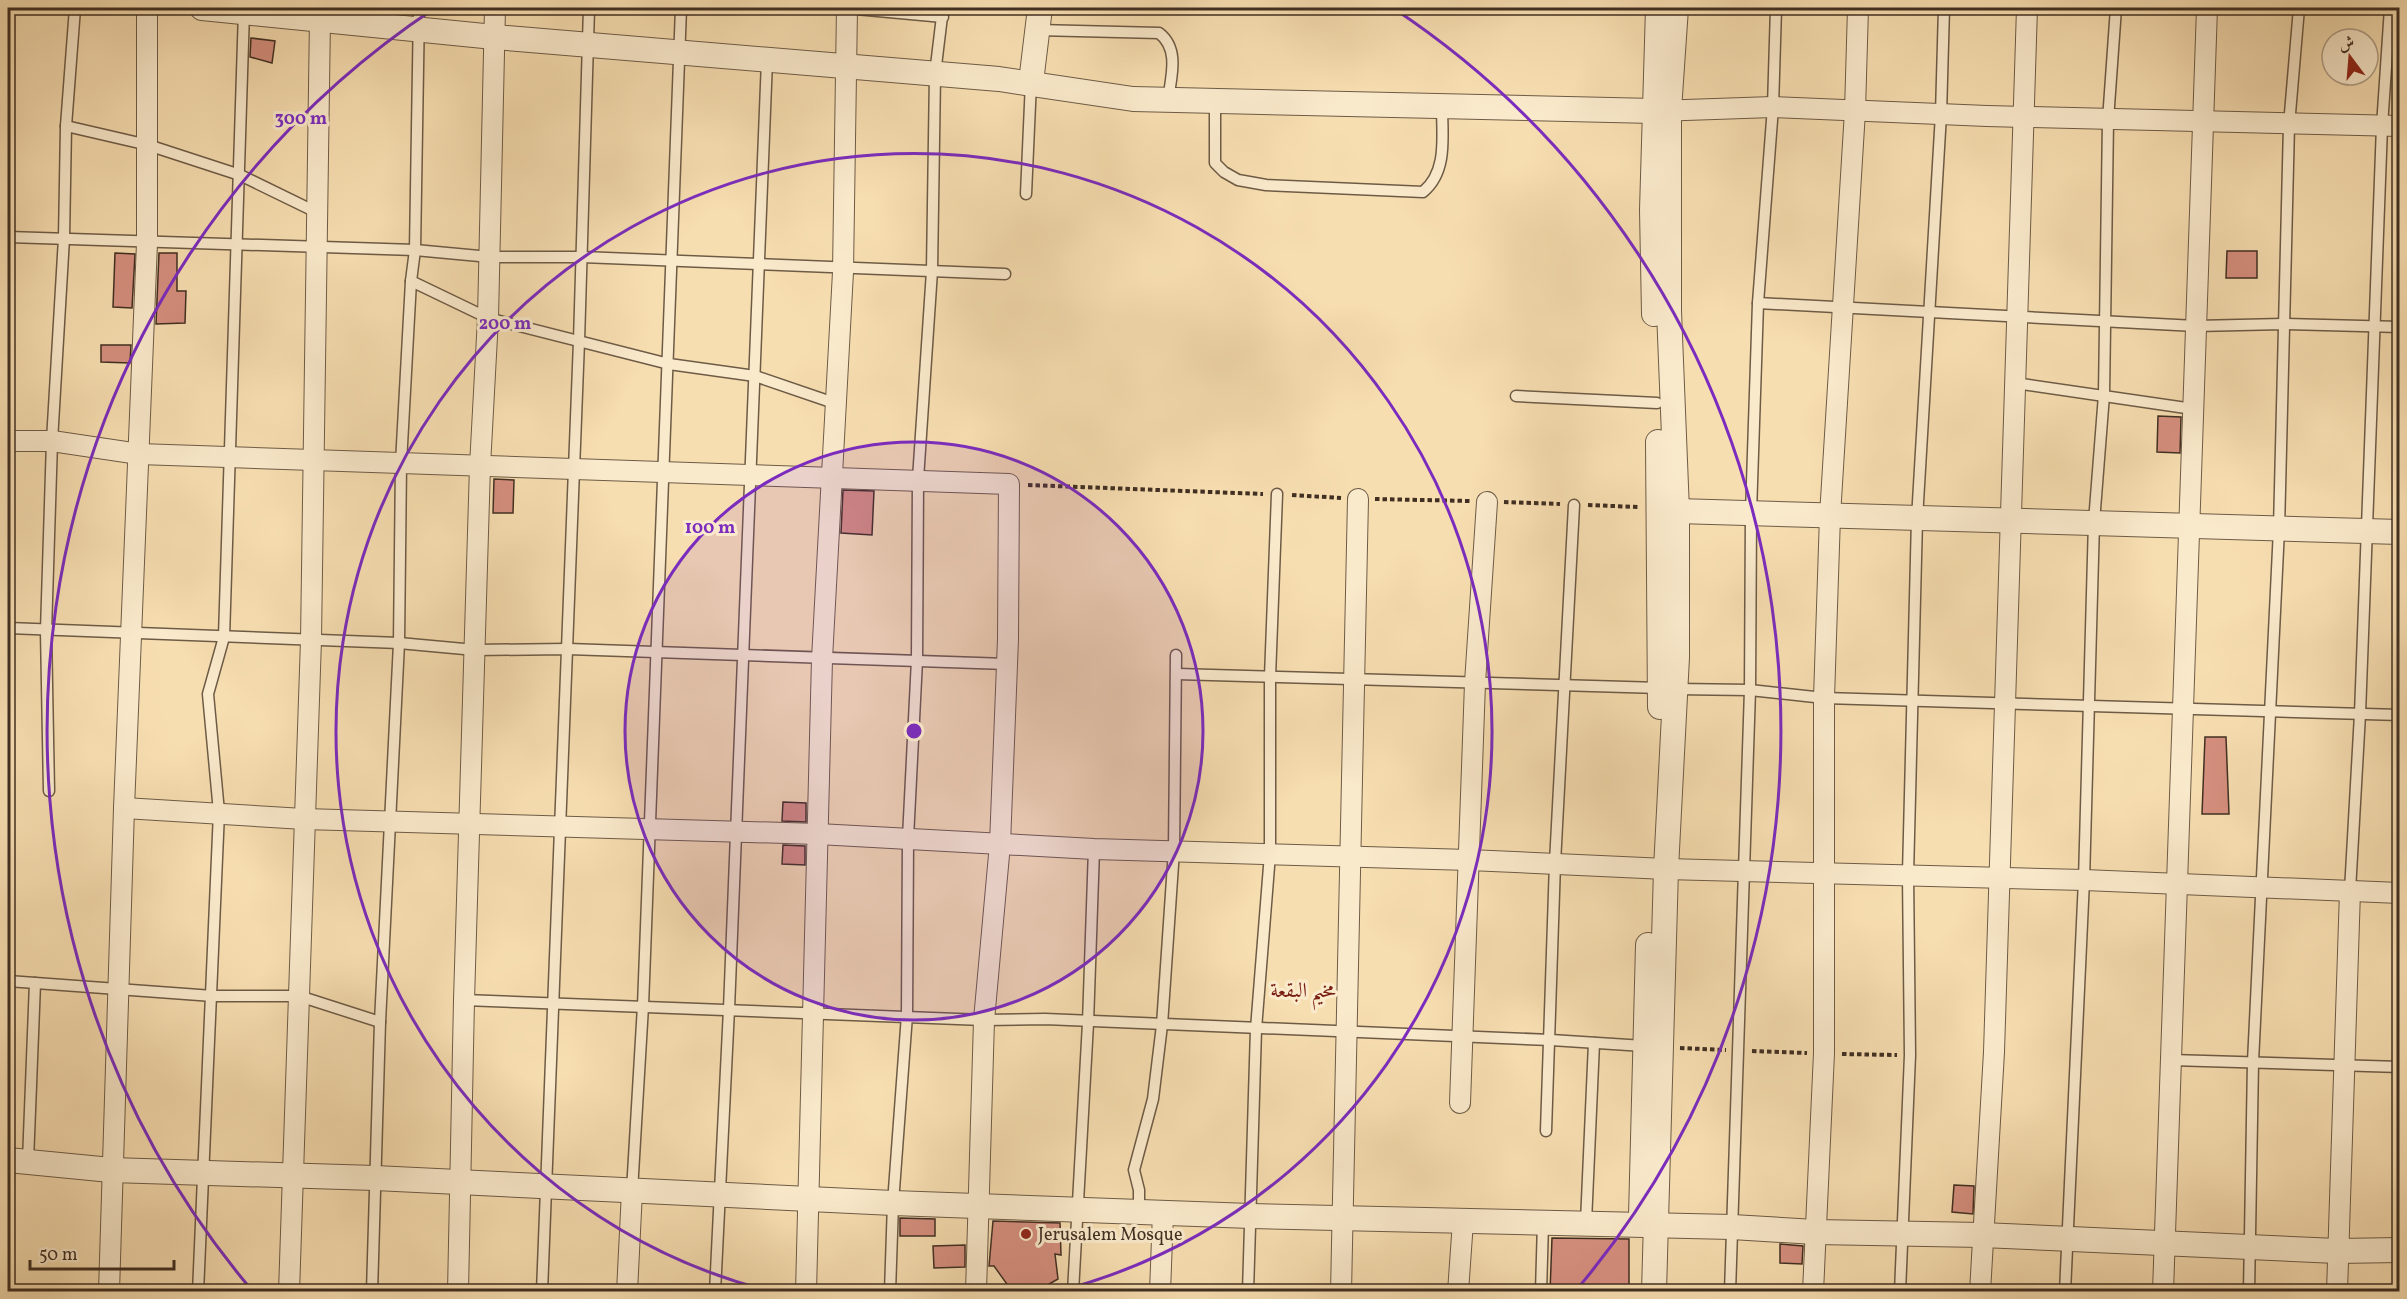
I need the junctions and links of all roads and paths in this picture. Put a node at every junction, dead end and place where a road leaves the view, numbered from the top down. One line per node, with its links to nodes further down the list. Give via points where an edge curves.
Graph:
1 (75, 8): 42 (lane)
2 (147, 8): 44 (street)
3 (202, 8): 19 (street)
4 (495, 8): 24 (street)
5 (589, 8): 25 (lane)
6 (681, 8): 26 (lane)
7 (845, 8): 20 (lane); 28 (street)
8 (1027, 8): 30 (street)
9 (1658, 8): 35 (street)
10 (1676, 8): 35 (street)
11 (1776, 8): 34 (lane)
12 (1858, 8): 36 (street)
13 (1944, 8): 37 (lane)
14 (2027, 8): 38 (street)
15 (2116, 8): 39 (lane)
16 (2207, 8): 40 (street)
17 (2299, 8): 41 (lane)
18 (2390, 8): 43 (lane)
19 (244, 10): 21 (street); 45 (lane)
20 (943, 12): 29 (lane)
21 (321, 13): 22 (street); 47 (street)
22 (418, 18): 24 (street); 53 (lane)
23 (1038, 19): 30 (street); 31 (lane, via 1158,33 1173,52)
24 (494, 37): 25 (street); 54 (street)
25 (587, 44): 26 (street); 55 (lane)
26 (678, 52): 27 (street); 56 (lane)
27 (767, 59): 28 (street); 57 (lane)
28 (845, 68): 29 (street); 58 (street)
29 (935, 74): 30 (street); 59 (lane)
30 (1026, 81): 31 (street, via 1099,95); 46 (lane)
31 (1168, 101): 32 (street)
32 (1215, 102): 33 (street); 33 (lane, via 1215,163 1238,180 1266,185 1423,192 1438,173)
33 (1442, 107): 35 (street)
34 (1773, 107): 35 (street); 36 (street); 62 (lane)
35 (1661, 110): 78 (street, via 1652,263); 98 (street, via 1669,311)
36 (1855, 111): 37 (street); 63 (street)
37 (1941, 114): 38 (street); 64 (lane)
38 (2025, 117): 39 (street); 65 (street)
39 (2108, 120): 40 (street); 67 (lane)
40 (2203, 123): 41 (street); 69 (street)
41 (2289, 125): 43 (street); 68 (lane)
42 (66, 126): 44 (lane); 49 (lane)
43 (2391, 126): 70 (lane)
44 (148, 145): 45 (lane); 50 (street)
45 (240, 176): 47 (lane); 51 (lane)
46 (1026, 194)
47 (318, 213): 52 (street)
48 (8, 237): 49 (lane)
49 (64, 238): 50 (lane); 82 (lane)
50 (147, 243): 51 (lane); 83 (street)
51 (238, 246): 52 (lane); 84 (lane)
52 (315, 247): 53 (lane); 85 (street)
53 (415, 250): 54 (lane); 61 (lane)
54 (490, 257): 55 (lane); 66 (street)
55 (582, 257): 56 (lane); 72 (lane)
56 (673, 261): 57 (lane); 73 (lane)
57 (760, 265): 58 (lane); 74 (lane)
58 (843, 267): 59 (lane); 79 (street)
59 (932, 272): 60 (lane); 92 (lane)
60 (1005, 274)
61 (411, 281): 66 (lane); 86 (lane)
62 (1758, 303): 63 (lane); 99 (lane)
63 (1842, 308): 64 (lane); 100 (street)
64 (1927, 313): 65 (lane); 101 (lane)
65 (2017, 317): 67 (lane); 75 (street)
66 (488, 318): 72 (lane); 87 (street)
67 (2105, 321): 69 (lane); 76 (lane)
68 (2283, 324): 69 (lane); 70 (lane); 105 (lane)
69 (2196, 326): 80 (street)
70 (2376, 326): 71 (lane); 106 (lane)
71 (2400, 327)
72 (579, 340): 73 (lane); 88 (lane)
73 (669, 364): 74 (lane); 89 (lane)
74 (755, 376): 79 (lane); 90 (lane)
75 (2015, 383): 76 (lane); 103 (street)
76 (2104, 394): 80 (lane); 102 (lane)
77 (1516, 396): 78 (lane)
78 (1657, 403): 98 (street)
79 (837, 404): 91 (street)
80 (2193, 409): 104 (street)
81 (8, 441): 82 (street)
82 (52, 441): 83 (street); 109 (lane)
83 (139, 454): 84 (street); 110 (street)
84 (231, 458): 85 (street); 111 (lane)
85 (312, 460): 86 (street); 112 (street)
86 (401, 463): 87 (street); 113 (lane)
87 (480, 466): 88 (street); 115 (street)
88 (574, 468): 89 (street); 114 (lane)
89 (664, 472): 90 (street); 116 (lane)
90 (751, 475): 91 (street); 117 (lane)
91 (830, 477): 92 (street); 119 (street)
92 (918, 479): 93 (street); 120 (lane)
93 (1010, 484): 94 (path); 121 (street)
94 (1277, 494): 95 (path); 123 (lane)
95 (1358, 499): 96 (path); 124 (street)
96 (1487, 501): 97 (path); 125 (street)
97 (1574, 504): 98 (path); 126 (lane)
98 (1668, 510): 99 (street); 127 (street)
99 (1751, 513): 100 (street); 128 (lane)
100 (1830, 516): 101 (street); 129 (street)
101 (1917, 519): 103 (street); 130 (lane)
102 (2094, 522): 103 (street); 104 (street); 132 (lane)
103 (2010, 523): 131 (street)
104 (2189, 526): 105 (street); 133 (street)
105 (2279, 529): 106 (street); 134 (lane)
106 (2367, 532): 107 (street); 135 (lane)
107 (2400, 532)
108 (8, 628): 109 (lane)
109 (46, 632): 110 (lane); 137 (lane)
110 (131, 634): 111 (lane); 138 (street)
111 (224, 637): 112 (lane); 139 (lane, via 208,694)
112 (311, 640): 113 (lane); 140 (street)
113 (399, 643): 115 (lane); 141 (lane)
114 (568, 649): 115 (lane); 116 (lane); 143 (lane)
115 (475, 650): 142 (street)
116 (657, 652): 117 (lane); 144 (lane)
117 (743, 654): 119 (lane); 145 (lane)
118 (1176, 656): 122 (lane)
119 (822, 659): 120 (lane); 146 (street)
120 (917, 660): 121 (lane); 147 (lane)
121 (1007, 664): 148 (street)
122 (1177, 674): 123 (lane); 150 (lane)
123 (1269, 676): 124 (lane); 151 (lane)
124 (1355, 679): 125 (lane); 152 (street)
125 (1475, 682): 126 (lane); 153 (street)
126 (1564, 685): 127 (lane); 154 (lane)
127 (1668, 688): 128 (lane); 155 (street)
128 (1750, 690): 129 (lane); 156 (lane)
129 (1824, 698): 130 (lane); 157 (street)
130 (1911, 701): 131 (lane); 158 (lane)
131 (2005, 703): 132 (lane); 159 (street)
132 (2088, 707): 133 (lane); 160 (lane)
133 (2183, 708): 134 (lane); 161 (street)
134 (2271, 711): 135 (lane); 162 (lane)
135 (2360, 714): 136 (lane); 163 (lane)
136 (2400, 715)
137 (49, 791)
138 (124, 808): 139 (street); 167 (street)
139 (219, 812): 140 (street); 168 (lane)
140 (304, 819): 141 (street); 169 (street)
141 (390, 821): 142 (street); 177 (lane)
142 (469, 823): 143 (street); 170 (street)
143 (560, 826): 144 (street); 171 (lane)
144 (649, 829): 145 (street); 172 (lane)
145 (735, 831): 146 (street); 173 (lane)
146 (818, 834): 147 (street); 174 (street)
147 (908, 838): 148 (street); 175 (lane)
148 (1000, 844): 149 (street); 176 (street)
149 (1094, 849): 150 (street); 178 (lane)
150 (1174, 850): 151 (street); 179 (lane)
151 (1270, 854): 152 (street); 180 (lane)
152 (1351, 858): 153 (street); 181 (street)
153 (1469, 860): 154 (street); 182 (street)
154 (1555, 863): 155 (street); 183 (lane)
155 (1659, 869): 156 (street); 185 (street); 212 (street)
156 (1743, 869): 157 (street); 213 (lane)
157 (1823, 872): 158 (street); 214 (street, via 1824,1053)
158 (1908, 874): 159 (street); 215 (lane, via 1910,1055)
159 (1999, 877): 160 (street); 216 (street, via 1994,1053)
160 (2084, 880): 161 (street); 217 (lane)
161 (2177, 883): 162 (street); 186 (street)
162 (2260, 886): 163 (street); 187 (lane)
163 (2350, 891): 164 (street); 188 (street)
164 (2400, 893)
165 (8, 981): 166 (lane)
166 (35, 983): 167 (lane); 192 (lane)
167 (120, 990): 168 (lane); 193 (street)
168 (213, 996): 169 (lane); 194 (lane)
169 (299, 996): 177 (lane); 195 (street)
170 (464, 1000): 171 (lane); 197 (street)
171 (554, 1002): 172 (lane); 198 (lane)
172 (643, 1006): 173 (lane); 199 (lane)
173 (729, 1009): 174 (lane); 200 (lane)
174 (814, 1012): 175 (lane); 201 (street)
175 (907, 1016): 176 (lane); 202 (lane)
176 (984, 1020): 178 (lane); 203 (street)
177 (380, 1022): 196 (lane)
178 (1088, 1023): 179 (lane); 204 (lane)
179 (1162, 1025): 180 (lane); 205 (lane, via 1153,1099 1134,1170)
180 (1256, 1029): 181 (lane); 207 (lane)
181 (1347, 1033): 182 (lane); 208 (street)
182 (1463, 1037): 183 (lane); 190 (street)
183 (1551, 1040): 184 (lane); 191 (lane)
184 (1594, 1043): 185 (lane); 211 (lane)
185 (1644, 1046): 212 (street)
186 (2171, 1060): 187 (lane); 218 (street)
187 (2253, 1062): 188 (lane); 219 (lane)
188 (2346, 1066): 189 (lane); 221 (street)
189 (2400, 1067)
190 (1460, 1103)
191 (1546, 1131)
192 (18, 1161): 193 (street)
193 (111, 1170): 194 (street); 222 (street)
194 (202, 1173): 195 (street); 223 (lane)
195 (294, 1175): 196 (street); 224 (street)
196 (375, 1178): 197 (street); 225 (lane)
197 (461, 1184): 198 (street); 226 (street)
198 (546, 1188): 199 (street); 227 (lane)
199 (632, 1191): 200 (street); 228 (street)
200 (718, 1194): 201 (street); 229 (lane)
201 (809, 1200): 202 (street); 230 (street)
202 (893, 1203): 203 (street); 231 (lane)
203 (980, 1206): 204 (street); 232 (street)
204 (1076, 1210): 205 (street); 233 (lane)
205 (1139, 1212): 206 (street)
206 (1163, 1213): 207 (street); 234 (street)
207 (1251, 1216): 208 (street); 235 (lane)
208 (1344, 1217): 209 (street); 236 (street)
209 (1463, 1221): 210 (street); 237 (street)
210 (1543, 1222): 211 (street); 238 (lane)
211 (1586, 1222): 212 (street)
212 (1649, 1226): 213 (street); 239 (street); 240 (street)
213 (1732, 1227): 214 (street); 241 (lane)
214 (1815, 1232): 215 (street); 242 (street)
215 (1902, 1235): 216 (street); 243 (lane)
216 (1982, 1235): 217 (street); 244 (street)
217 (2066, 1239): 218 (street); 245 (lane)
218 (2165, 1244): 219 (street); 246 (street)
219 (2250, 1247): 221 (street); 247 (lane)
220 (2400, 1250): 221 (street)
221 (2337, 1251): 248 (street)
222 (109, 1292)
223 (198, 1292)
224 (289, 1292)
225 (372, 1292)
226 (458, 1292)
227 (542, 1292)
228 (627, 1292)
229 (715, 1292)
230 (806, 1292)
231 (890, 1292)
232 (976, 1292)
233 (1073, 1292)
234 (1161, 1292)
235 (1248, 1292)
236 (1341, 1292)
237 (1458, 1292)
238 (1541, 1292)
239 (1638, 1292)
240 (1654, 1292)
241 (1730, 1292)
242 (1813, 1292)
243 (1900, 1292)
244 (1980, 1292)
245 (2065, 1292)
246 (2163, 1292)
247 (2249, 1292)
248 (2337, 1292)

